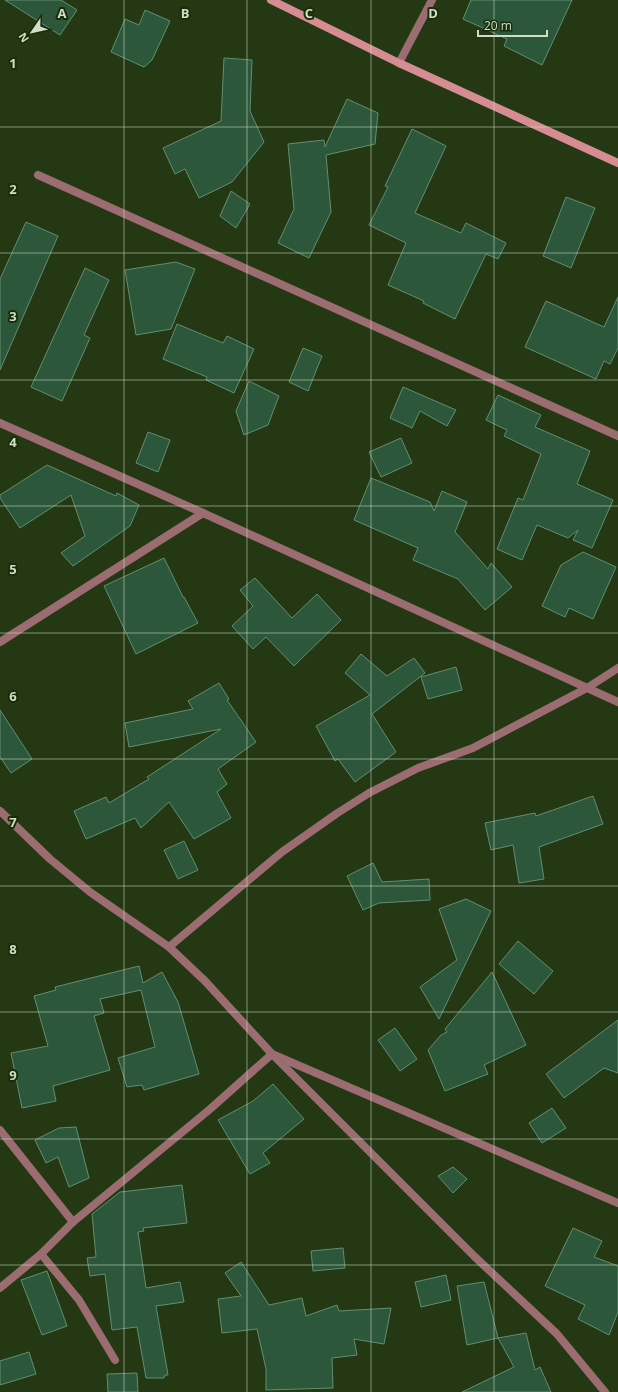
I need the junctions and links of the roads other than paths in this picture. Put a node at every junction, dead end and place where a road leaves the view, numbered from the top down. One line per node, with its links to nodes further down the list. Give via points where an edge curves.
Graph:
1 (271, 0): 3 (street)
2 (432, 0): 3 (street)
3 (399, 63): 4 (street)
4 (618, 163)
5 (38, 175): 7 (street)
6 (0, 423): 8 (street)
7 (618, 436)
8 (204, 514): 9 (street); 11 (street)
9 (0, 642)
10 (618, 668): 11 (street)
11 (587, 688): 12 (street); 14 (street, via 473,748 418,768 369,793 282,852)
12 (618, 702)
13 (0, 811): 14 (street, via 50,859 90,892)
14 (169, 947): 15 (street, via 205,981)
15 (272, 1054): 17 (street); 18 (street, via 209,1110); 22 (street, via 475,1257 557,1334)
16 (0, 1130): 18 (street)
17 (618, 1203)
18 (73, 1222): 19 (street)
19 (41, 1254): 20 (street); 21 (street, via 79,1300)
20 (0, 1288)
21 (115, 1360)
22 (605, 1392)

